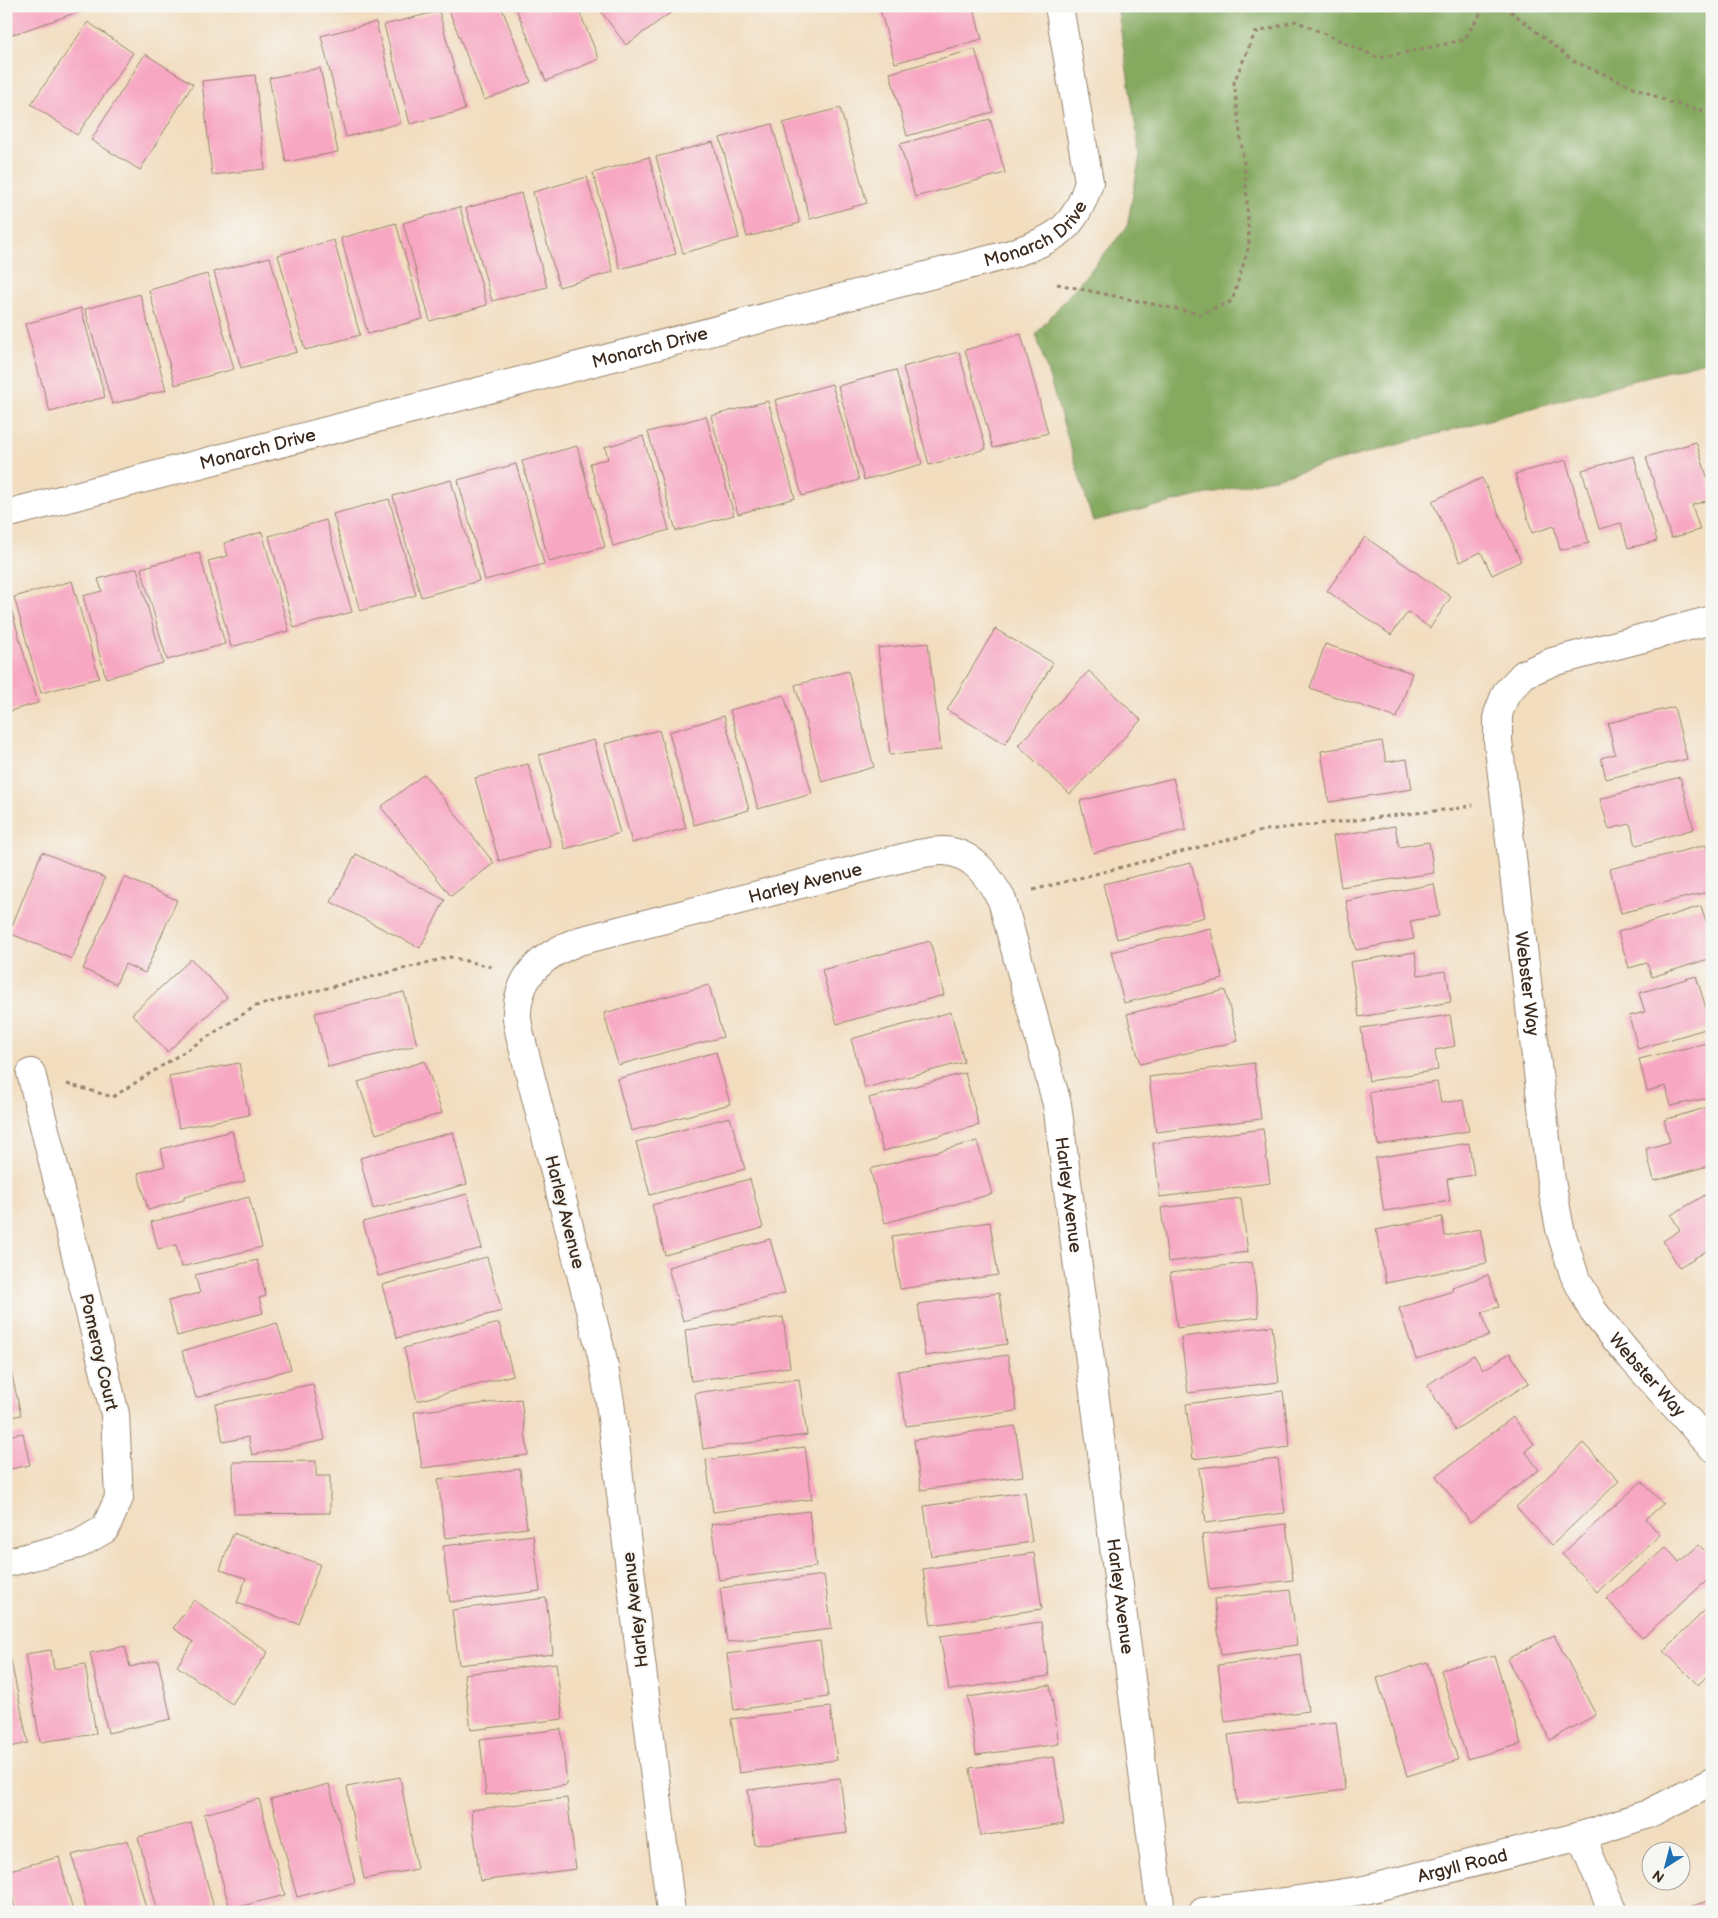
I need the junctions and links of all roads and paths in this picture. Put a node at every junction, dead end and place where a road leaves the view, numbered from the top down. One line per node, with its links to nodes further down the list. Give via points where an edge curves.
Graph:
1 (1059, 6): 6 (street, Monarch Drive, via 1089,182 1083,202 1069,224 1045,242 1011,254)
2 (1485, 6): 5 (path, via 1464,40 1379,58 1296,21 1255,33 1234,82 1246,181 1249,246 1232,301 1200,314)
3 (1504, 6): 4 (path, via 1573,61 1669,102)
4 (1712, 113)
5 (1057, 284)
6 (6, 514)
7 (1712, 620): 8 (street, Webster Way, via 1552,662 1524,674 1506,693 1498,714)
8 (1505, 798): 9 (path, via 1461,808 1266,830); 12 (street, Webster Way, via 1552,1181 1560,1229 1574,1274 1594,1311 1628,1354)
9 (1002, 900): 10 (street, Harley Avenue, via 976,864 960,854 942,851 918,854 579,941 558,949); 17 (street, Harley Avenue, via 1057,1104)
10 (527, 977): 11 (path, via 450,957 256,1006 113,1097); 16 (street, Harley Avenue, via 517,1013 520,1035 602,1356 610,1402)
11 (31, 1073): 13 (street, Pomeroy Court, via 115,1414 119,1498 105,1529 79,1544)
12 (1712, 1447)
13 (6, 1563)
14 (1712, 1782): 15 (street, Argyll Road, via 1648,1814)
15 (1581, 1836): 18 (street, Argyll Road, via 1364,1890); 19 (street)
16 (671, 1912)
17 (1162, 1912)
18 (1203, 1912)
19 (1613, 1912)

